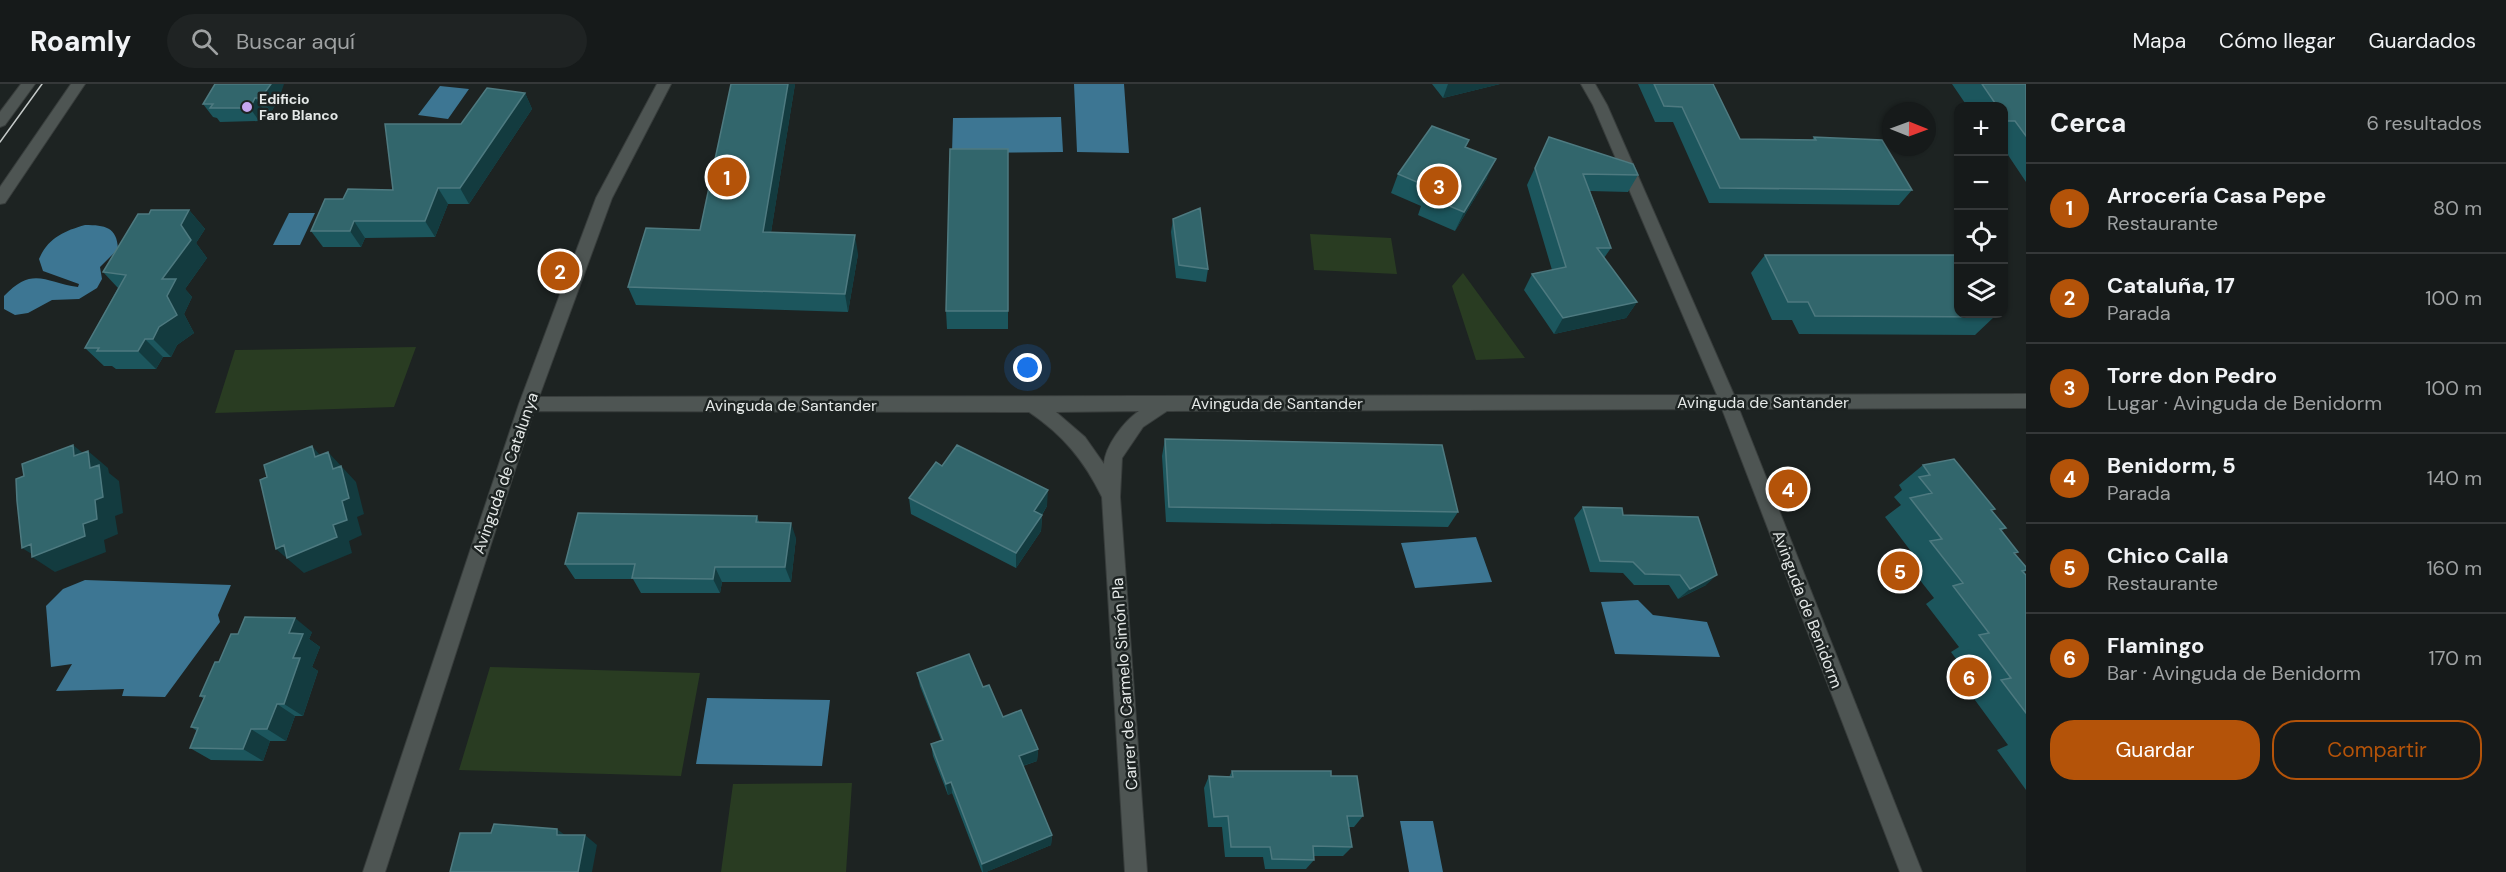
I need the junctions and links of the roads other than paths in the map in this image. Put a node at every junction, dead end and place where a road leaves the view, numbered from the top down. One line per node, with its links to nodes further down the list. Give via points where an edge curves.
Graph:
1 (28, 84): 5 (street)
2 (78, 84): 6 (street)
3 (664, 84): 9 (street, Avinguda de Catalunya, via 604,198)
4 (1588, 84): 8 (street, Avinguda de Benidorm)
5 (0, 122)
6 (0, 198)
7 (2026, 401): 8 (street, Avinguda de Santander)
8 (1728, 402): 10 (street, Avinguda de Santander); 15 (street, Avinguda de Benidorm)
9 (528, 404): 11 (street, Avinguda de Santander); 13 (street, Avinguda de Catalunya)
10 (1165, 404): 11 (street, Avinguda de Santander); 12 (street, Carrer de Carmelo Simón Pla, via 1137,422 1113,456)
11 (1032, 405): 12 (street, Carrer de Carmelo Simón Pla, via 1067,428 1092,458)
12 (1111, 497): 14 (street, Carrer de Carmelo Simón Pla)
13 (374, 872)
14 (1137, 872)
15 (1911, 872)

